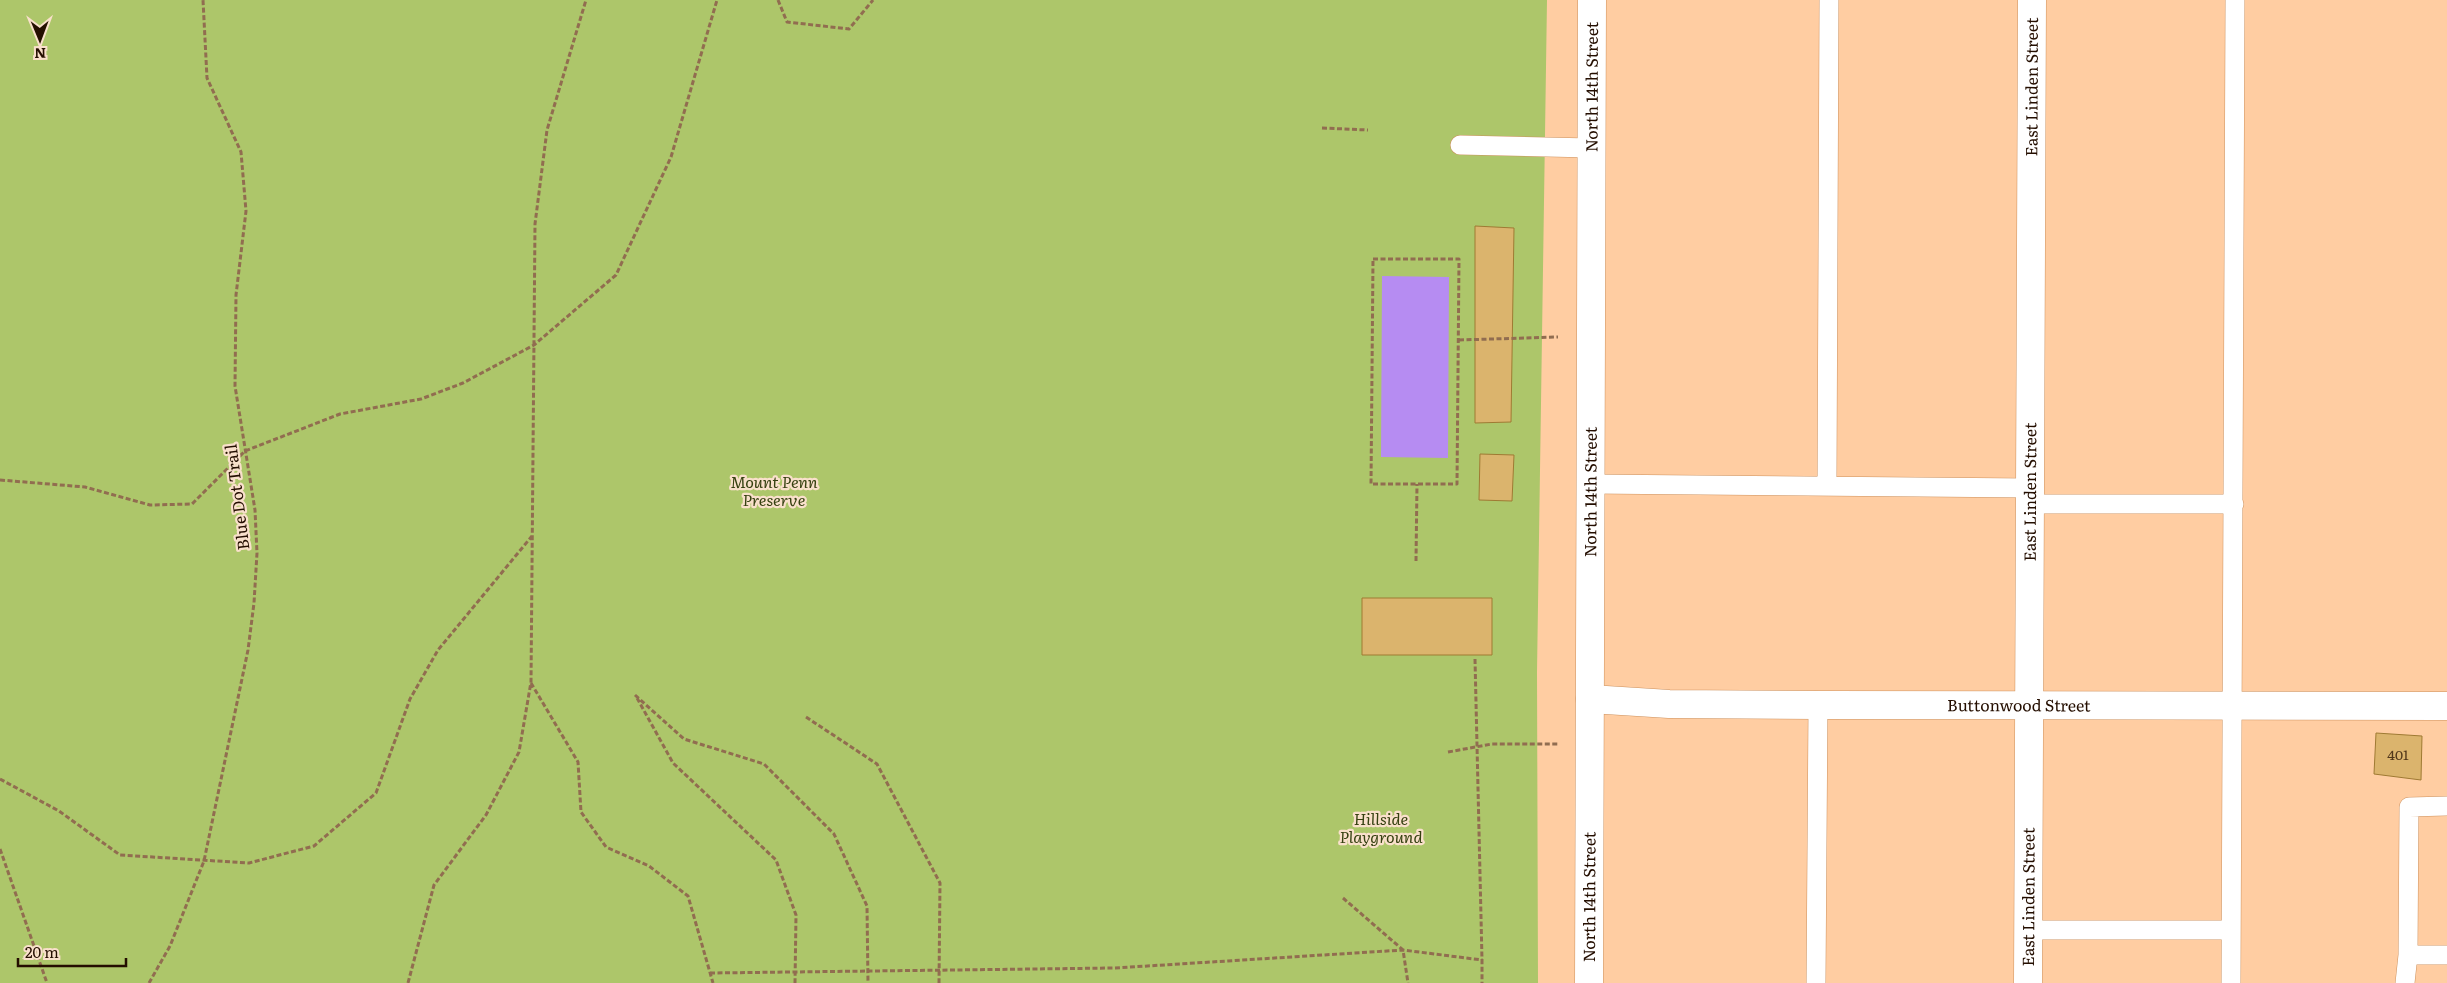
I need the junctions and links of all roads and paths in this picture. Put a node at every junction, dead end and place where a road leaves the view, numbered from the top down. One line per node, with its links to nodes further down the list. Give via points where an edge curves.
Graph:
1 (202, 0): 17 (path, Blue Dot Trail, via 207,78 241,152 246,212 236,295 236,386)
2 (586, 0): 16 (path, via 547,130 536,224)
3 (717, 0): 16 (path, via 671,157 616,275)
4 (778, 0): 5 (path, via 787,22 850,29)
5 (873, 0)
6 (1592, 0): 13 (street, North 14th Street)
7 (1829, 0): 21 (lane)
8 (2032, 0): 22 (street, East Linden Street)
9 (2235, 0): 23 (lane)
10 (1322, 128): 11 (path)
11 (1368, 130)
12 (1460, 145): 13 (lane)
13 (1592, 148): 20 (street, North 14th Street)
14 (1552, 338): 15 (path)
15 (1458, 340): 19 (path, via 1457,484); 19 (path, via 1459,259 1373,259 1371,484)
16 (534, 345): 17 (path, via 463,383 421,399 340,414); 24 (path)
17 (245, 450): 18 (path, via 192,504 150,505 84,487); 39 (path, Blue Dot Trail, via 255,510 254,603 248,650)
18 (0, 480)
19 (1417, 484): 25 (path)
20 (1590, 484): 21 (lane); 28 (street, North 14th Street)
21 (1826, 486): 22 (lane)
22 (2029, 496): 23 (lane); 30 (street, East Linden Street)
23 (2234, 504): 31 (lane)
24 (532, 536): 27 (path); 39 (path, via 438,650 410,699 376,792 314,846 249,864)
25 (1416, 561)
26 (1475, 659): 46 (path)
27 (531, 682): 50 (path, via 578,762 581,812 606,847 649,866 688,896); 53 (path, via 519,752 486,814 434,885)
28 (1590, 699): 29 (street, Buttonwood Street, via 1669,704); 60 (street, North 14th Street)
29 (1818, 705): 30 (street, Buttonwood Street); 61 (lane)
30 (2028, 705): 31 (street, Buttonwood Street); 41 (street, East Linden Street)
31 (2232, 706): 32 (street, Buttonwood Street); 42 (lane)
32 (2447, 706)
33 (806, 718): 48 (path, via 877,764 940,883)
34 (1534, 744): 35 (path, via 1492,744)
35 (1448, 752)
36 (0, 779): 39 (path, via 59,811 120,855)
37 (2447, 806): 45 (lane, via 2409,807)
38 (0, 849): 51 (path)
39 (204, 861): 52 (path, Blue Dot Trail, via 170,946)
40 (1343, 898): 43 (path)
41 (2028, 930): 42 (lane); 62 (street, East Linden Street)
42 (2231, 930): 63 (lane)
43 (1403, 950): 46 (path); 48 (path, via 1115,968); 58 (path)
44 (2447, 955): 45 (lane)
45 (2408, 956): 64 (lane)
46 (1482, 960): 59 (path)
47 (868, 970): 48 (path); 49 (path); 49 (path, via 867,906 834,834 764,764 684,739 635,695 673,763 776,860 796,916); 56 (path)
48 (939, 970): 57 (path)
49 (794, 972): 50 (path); 55 (path)
50 (710, 973): 54 (path)
51 (47, 983)
52 (149, 983)
53 (408, 983)
54 (713, 983)
55 (795, 983)
56 (868, 983)
57 (939, 983)
58 (1408, 983)
59 (1482, 983)
60 (1589, 983)
61 (1816, 983)
62 (2028, 983)
63 (2231, 983)
64 (2405, 983)

